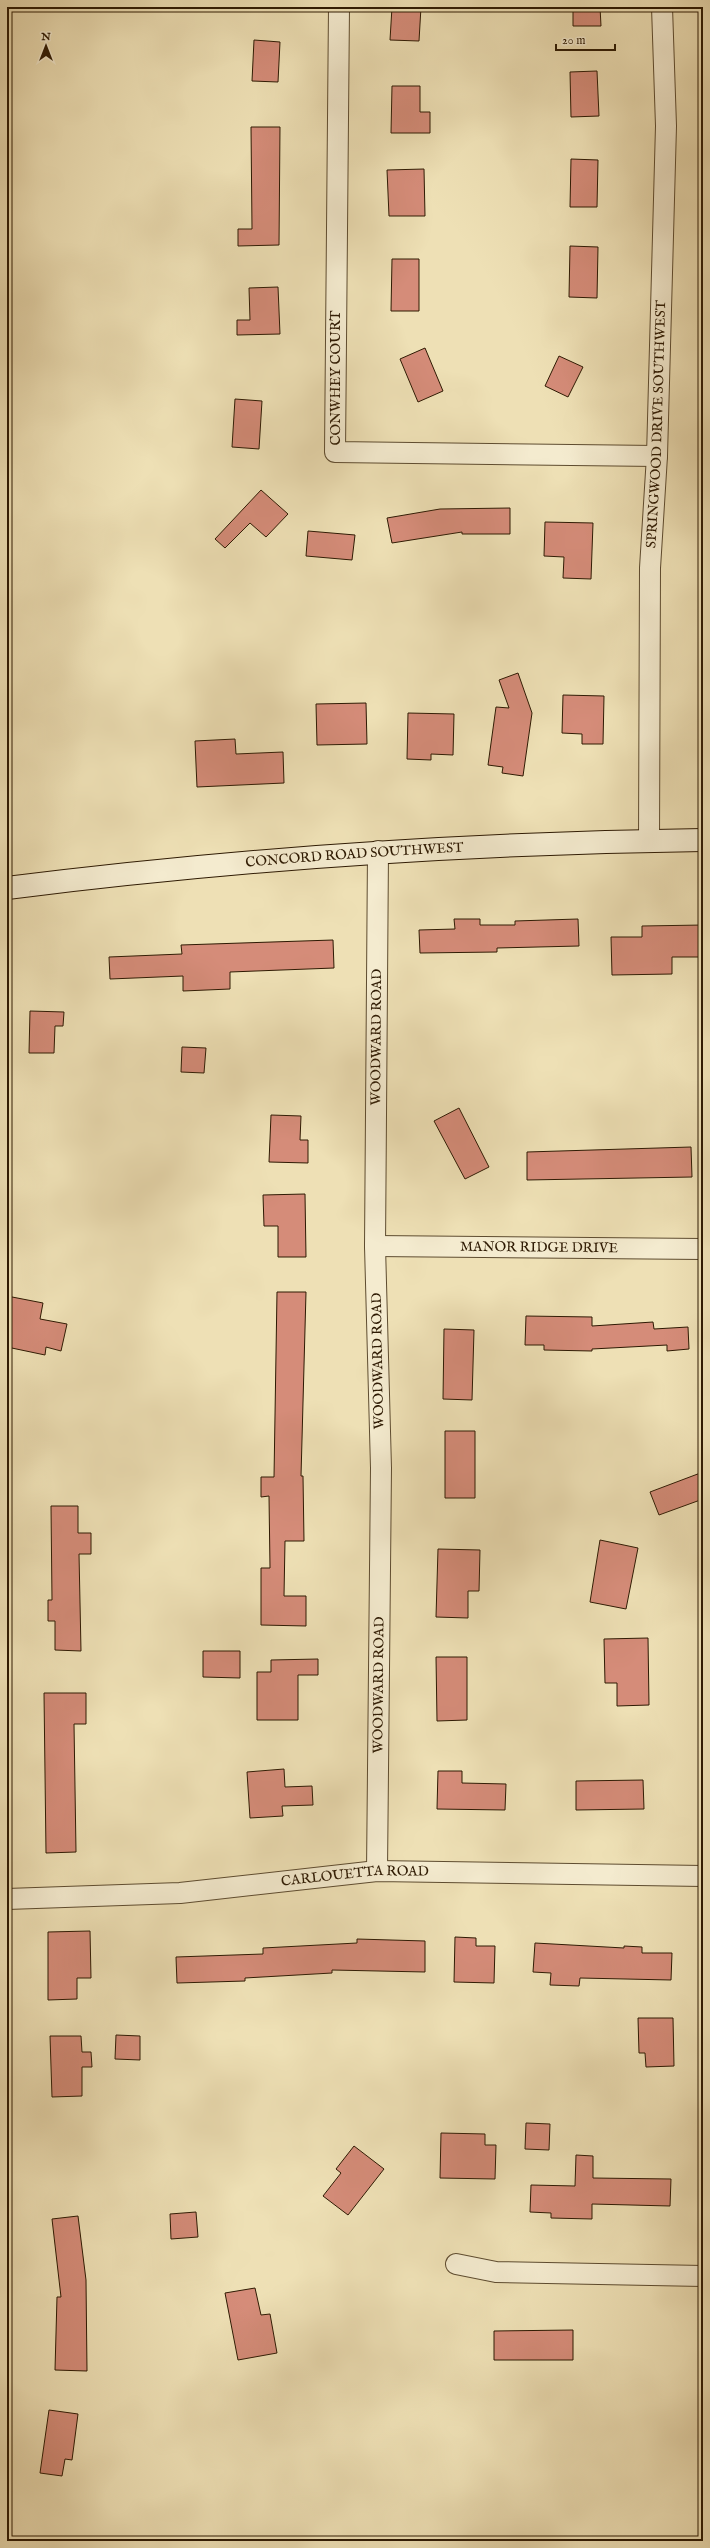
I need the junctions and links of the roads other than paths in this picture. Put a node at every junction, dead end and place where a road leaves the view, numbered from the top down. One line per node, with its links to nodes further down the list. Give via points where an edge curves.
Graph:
1 (339, 7): 3 (street, CONWHEY COURT, via 335,452)
2 (662, 7): 3 (street, SPRINGWOOD DRIVE SOUTHWEST, via 666,126)
3 (657, 456): 5 (street, SPRINGWOOD DRIVE SOUTHWEST, via 650,568)
4 (703, 840): 5 (street, CONCORD ROAD SOUTHWEST)
5 (649, 841): 6 (street, CONCORD ROAD SOUTHWEST)
6 (378, 851): 7 (street, CONCORD ROAD SOUTHWEST, via 138,872); 8 (street, WOODWARD ROAD)
7 (7, 888)
8 (375, 1246): 9 (street, MANOR RIDGE DRIVE); 10 (street, WOODWARD ROAD, via 381,1468)
9 (703, 1249)
10 (377, 1870): 11 (street, CARLOUETTA ROAD); 12 (street, CARLOUETTA ROAD, via 180,1893)
11 (703, 1876)
12 (7, 1899)
13 (456, 2264): 14 (street, via 496,2272)
14 (703, 2276)

